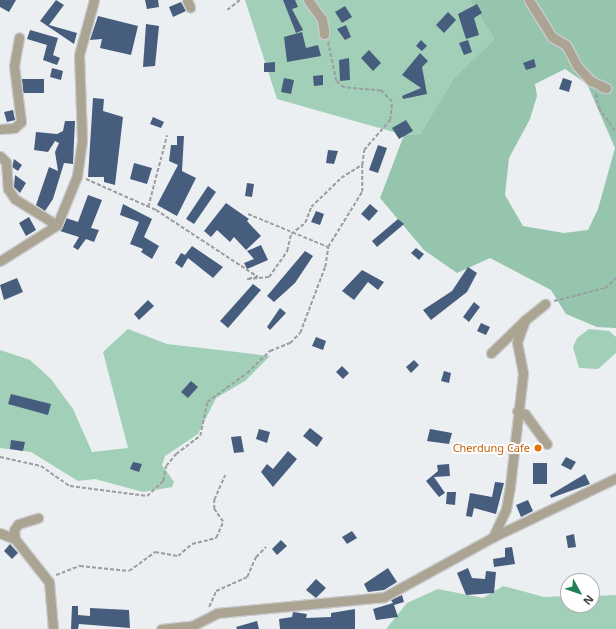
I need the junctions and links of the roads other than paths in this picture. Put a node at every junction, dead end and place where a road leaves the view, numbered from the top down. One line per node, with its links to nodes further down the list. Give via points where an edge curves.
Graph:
1 (94, 0): 9 (street, via 80,55 82,140 77,176)
2 (308, 0): 4 (street, via 322,19 324,34)
3 (529, 0): 6 (street, via 552,37 566,45 576,66 591,81 606,88)
4 (324, 28)
5 (19, 37): 7 (street, via 14,66 21,122 14,128)
6 (602, 87)
7 (0, 129)
8 (0, 156): 9 (street, via 6,162 8,189 15,199)
9 (57, 225): 10 (street)
10 (0, 261)
11 (545, 304): 12 (street)
12 (525, 320): 13 (street); 14 (street, via 517,342 523,373)
13 (491, 353)
14 (517, 411): 15 (street, via 525,414); 19 (street, via 508,499)
15 (547, 444)
16 (616, 478): 19 (street)
17 (38, 518): 20 (street, via 18,524 14,530)
18 (0, 533): 20 (street)
19 (493, 537): 22 (street, via 384,597 217,613 192,626)
20 (15, 539): 21 (street, via 48,582)
21 (53, 629)
22 (161, 629)

